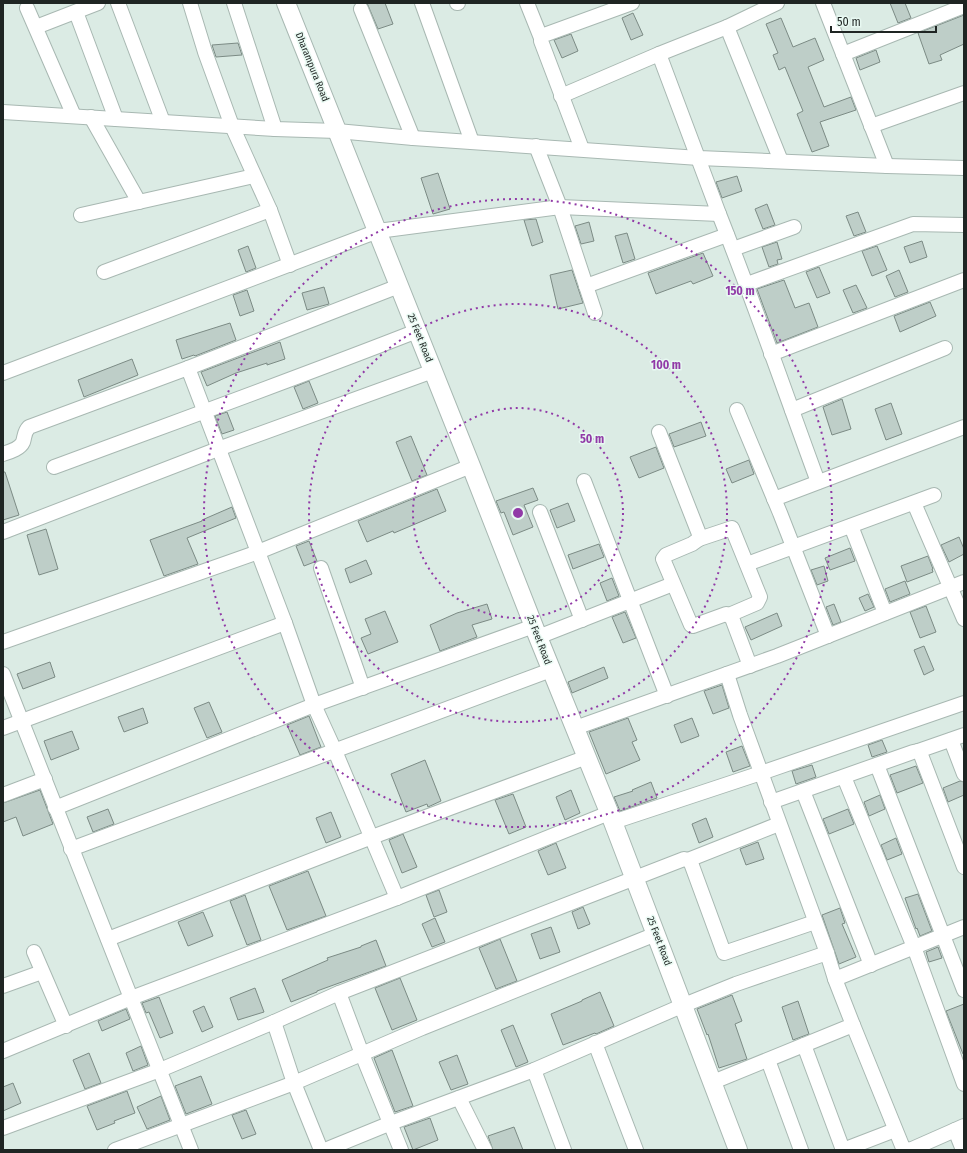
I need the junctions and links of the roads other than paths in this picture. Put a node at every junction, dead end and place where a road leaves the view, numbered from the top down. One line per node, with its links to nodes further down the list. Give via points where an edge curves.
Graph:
1 (98, 3): 14 (street)
2 (118, 3): 26 (street)
3 (190, 3): 27 (street)
4 (234, 3): 29 (street)
5 (286, 3): 30 (street, Dharampura Road)
6 (422, 3): 32 (street)
7 (528, 3): 17 (street)
8 (632, 3): 17 (street)
9 (777, 3): 15 (street)
10 (824, 3): 19 (street)
11 (964, 6): 19 (street)
12 (27, 8): 16 (street)
13 (362, 9): 31 (street)
14 (76, 12): 16 (street); 25 (street)
15 (727, 26): 18 (street); 36 (street)
16 (36, 28): 23 (street)
17 (541, 38): 21 (street)
18 (659, 54): 21 (street); 35 (street)
19 (843, 54): 28 (street)
20 (964, 93): 28 (street)
21 (562, 96): 34 (street)
22 (3, 112): 23 (street)
23 (74, 116): 24 (street)
24 (91, 117): 25 (street); 40 (street)
25 (116, 119): 26 (street)
26 (164, 122): 27 (street)
27 (232, 126): 29 (street); 39 (street)
28 (871, 126): 37 (street)
29 (275, 129): 30 (street)
30 (337, 131): 31 (street); 47 (street, 25 Feet Road)
31 (413, 138): 32 (street)
32 (472, 142): 33 (street)
33 (536, 146): 34 (street); 41 (street)
34 (582, 149): 35 (street)
35 (699, 158): 36 (street); 43 (street)
36 (781, 161): 37 (street)
37 (887, 166): 38 (street)
38 (964, 168)
39 (254, 176): 40 (street); 42 (street)
40 (139, 202): 44 (street)
41 (560, 207): 43 (street); 47 (street); 55 (street)
42 (270, 210): 50 (street); 51 (street)
43 (719, 214): 48 (street)
44 (81, 215)
45 (964, 225): 53 (street, via 913,224)
46 (794, 226): 49 (street)
47 (378, 231): 50 (street); 54 (street, 25 Feet Road)
48 (727, 236): 49 (street); 55 (street)
49 (733, 249): 53 (street)
50 (290, 265): 62 (street)
51 (104, 272)
52 (964, 280): 59 (street)
53 (747, 284): 59 (street)
54 (400, 286): 57 (street, 25 Feet Road); 60 (street)
55 (586, 286): 56 (street)
56 (595, 313)
57 (417, 332): 61 (street, 25 Feet Road); 65 (street)
58 (945, 348): 64 (street)
59 (771, 354): 64 (street)
60 (188, 368): 65 (street); 69 (street, via 29,427 25,431 23,444)
61 (433, 371): 68 (street); 70 (street, 25 Feet Road)
62 (3, 373)
63 (737, 410): 75 (street)
64 (792, 410): 73 (street)
65 (204, 411): 68 (street); 71 (street)
66 (964, 426): 73 (street)
67 (659, 432): 80 (street, via 699,534)
68 (218, 449): 79 (street); 82 (street)
69 (3, 454)
70 (471, 466): 82 (street); 94 (street, 25 Feet Road)
71 (54, 467)
72 (584, 481): 88 (street)
73 (818, 482): 75 (street)
74 (934, 495): 76 (street)
75 (774, 498): 81 (street)
76 (914, 502): 78 (street); 87 (street)
77 (540, 512): 92 (street)
78 (851, 526): 81 (street); 89 (street)
79 (3, 532)
80 (699, 540): 83 (street, via 732,528); 86 (street, via 664,557)
81 (793, 548): 83 (street); 95 (street)
82 (258, 552): 93 (street); 96 (street)
83 (747, 564): 90 (street, via 760,601)
84 (321, 568): 101 (street)
85 (964, 582): 87 (street)
86 (673, 584): 88 (street); 90 (street, via 691,625)
87 (950, 587): 89 (street); 91 (street)
88 (631, 601): 92 (street); 102 (street)
89 (885, 613): 95 (street)
90 (729, 615): 97 (street)
91 (964, 619)
92 (582, 620): 94 (street)
93 (285, 624): 104 (street); 105 (street)
94 (536, 632): 98 (street, 25 Feet Road); 101 (street)
95 (828, 636): 97 (street)
96 (3, 642)
97 (750, 666): 100 (street)
98 (551, 670): 107 (street, 25 Feet Road); 109 (street)
99 (3, 674): 105 (street)
100 (727, 674): 102 (street); 113 (street)
101 (363, 688): 104 (street)
102 (667, 696): 107 (street)
103 (964, 703): 113 (street)
104 (314, 705): 109 (street); 120 (street)
105 (21, 721): 106 (street); 116 (street)
106 (3, 728)
107 (575, 728): 111 (street, 25 Feet Road)
108 (957, 737): 110 (street); 114 (street)
109 (335, 751): 123 (street); 124 (street)
110 (918, 751): 112 (street); 126 (street)
111 (587, 757): 121 (street, 25 Feet Road); 123 (street)
112 (877, 765): 115 (street); 132 (street)
113 (761, 773): 119 (street); 121 (street)
114 (964, 774)
115 (844, 777): 117 (street); 134 (street)
116 (45, 779): 118 (street); 120 (street)
117 (804, 791): 119 (street); 137 (street)
118 (3, 795)
119 (771, 802): 122 (street)
120 (55, 808): 124 (street)
121 (611, 817): 127 (street, 25 Feet Road); 128 (street)
122 (779, 824): 125 (street); 129 (street)
123 (372, 837): 128 (street); 133 (street)
124 (72, 849): 133 (street)
125 (688, 860): 127 (street, via 684,859); 129 (street, via 724,953)
126 (964, 867)
127 (634, 878): 131 (street, 25 Feet Road); 142 (street)
128 (396, 898): 143 (street)
129 (815, 922): 136 (street)
130 (964, 927): 132 (street)
131 (656, 934): 144 (street, 25 Feet Road); 151 (street)
132 (943, 936): 134 (street); 141 (street)
133 (108, 939): 143 (street)
134 (914, 947): 137 (street); 157 (street)
135 (34, 952): 138 (street)
136 (827, 953): 139 (street); 144 (street)
137 (870, 965): 139 (street)
138 (42, 972): 140 (street); 147 (street)
139 (835, 979): 146 (street)
140 (3, 986)
141 (964, 990)
142 (339, 993): 145 (street); 151 (street)
143 (131, 998): 147 (street); 153 (street)
144 (684, 1005): 148 (street); 155 (street, 25 Feet Road)
145 (274, 1022): 153 (street); 156 (street)
146 (853, 1025): 149 (street); 163 (street)
147 (66, 1026): 150 (street)
148 (595, 1043): 154 (street); 171 (street)
149 (804, 1045): 152 (street); 174 (street)
150 (3, 1051)
151 (362, 1054): 156 (street); 159 (street)
152 (768, 1060): 155 (street); 173 (street)
153 (160, 1070): 160 (street); 161 (street)
154 (534, 1070): 158 (street); 170 (street)
155 (713, 1082): 172 (street, 25 Feet Road)
156 (294, 1083): 160 (street); 166 (street)
157 (964, 1084)
158 (459, 1098): 159 (street); 169 (street)
159 (391, 1123): 167 (street); 168 (street)
160 (180, 1125): 164 (street); 165 (street)
161 (3, 1128)
162 (960, 1128): 163 (street, via 906,1150); 175 (street)
163 (895, 1130): 174 (street)
164 (115, 1150)
165 (191, 1150)
166 (321, 1150)
167 (325, 1150)
168 (401, 1150)
169 (485, 1150)
170 (564, 1150)
171 (636, 1150)
172 (738, 1150)
173 (801, 1150)
174 (843, 1150)
175 (963, 1150)

